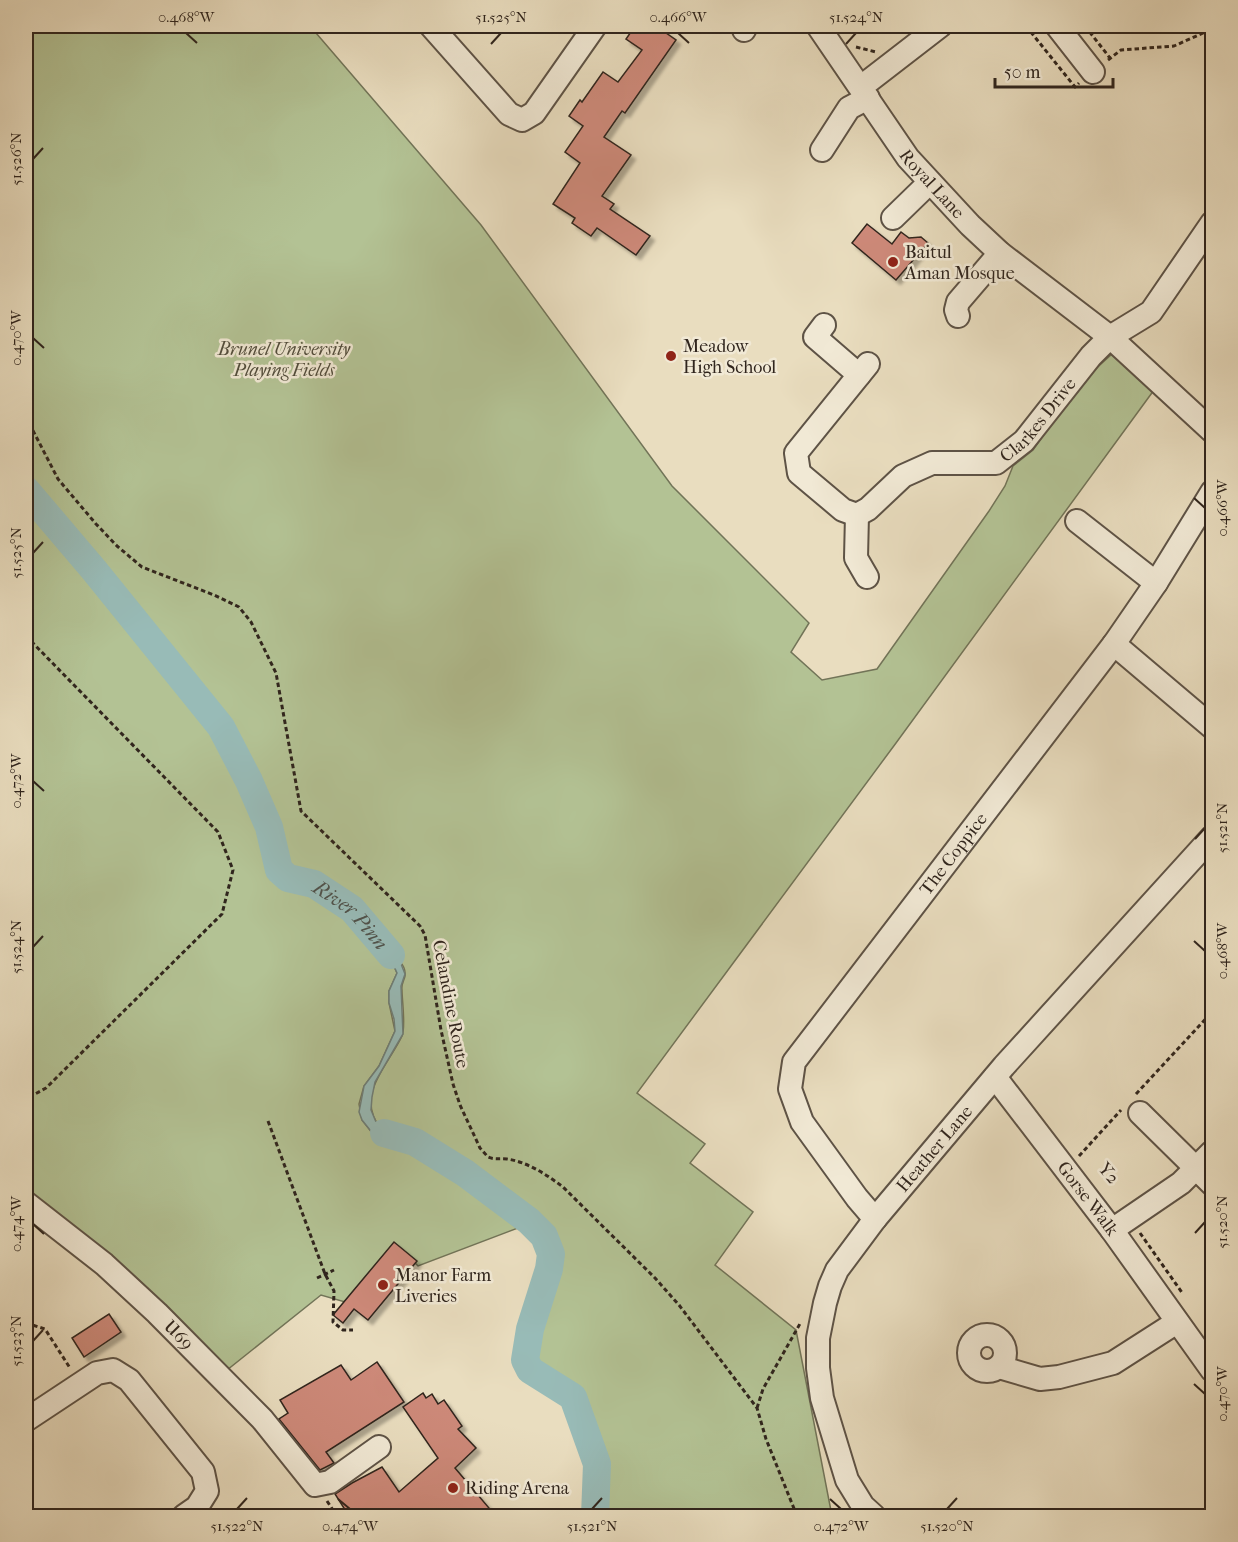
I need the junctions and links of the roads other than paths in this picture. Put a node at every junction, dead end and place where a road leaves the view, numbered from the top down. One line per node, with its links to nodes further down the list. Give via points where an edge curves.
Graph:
1 (431, 26): 2 (street, via 509,114 522,120 534,114)
2 (595, 26)
3 (940, 26): 7 (street, via 898,58)
4 (1057, 26): 6 (street)
5 (822, 31): 7 (street, Royal Lane)
6 (1093, 72)
7 (865, 93): 8 (street, via 849,108); 9 (street, Royal Lane)
8 (822, 150)
9 (929, 183): 10 (street); 12 (street, Royal Lane)
10 (893, 218)
11 (1212, 224): 15 (street, Clarkes Drive, via 1152,312)
12 (1000, 253): 13 (street, via 958,302); 15 (street, Royal Lane)
13 (958, 316)
14 (824, 325): 18 (street, via 814,337 863,370 796,453 799,473 843,510)
15 (1110, 337): 16 (street, Royal Lane); 18 (street, Clarkes Drive, via 1024,441 996,463 932,463 903,476)
16 (1212, 431)
17 (1212, 492): 21 (street, The Coppice)
18 (857, 516): 20 (street, via 856,558)
19 (1077, 520): 21 (street)
20 (867, 577)
21 (1156, 583): 22 (street, The Coppice)
22 (1114, 644): 23 (street); 30 (street, The Coppice, via 794,1062 789,1089 802,1122)
23 (1212, 727)
24 (1212, 837): 25 (street, Heather Lane)
25 (995, 1077): 30 (street, Heather Lane); 31 (street, Gorse Walk)
26 (1133, 1105): 28 (street)
27 (1212, 1152): 28 (street)
28 (1205, 1177): 31 (street, via 1181,1183)
29 (26, 1203): 36 (street, U69, via 104,1264 157,1313 261,1419 315,1485 330,1482)
30 (875, 1219): 38 (street, Heather Lane, via 837,1270 818,1338 822,1398 847,1480)
31 (1120, 1224): 32 (street, Gorse Walk)
32 (1177, 1322): 33 (street, via 1113,1363 1059,1377 1040,1379); 34 (street, Gorse Walk)
33 (999, 1367)
34 (1212, 1370)
35 (26, 1420): 37 (street, via 97,1373 113,1370 129,1380 203,1472 207,1491 197,1507)
36 (379, 1447)
37 (184, 1516)
38 (874, 1516)

